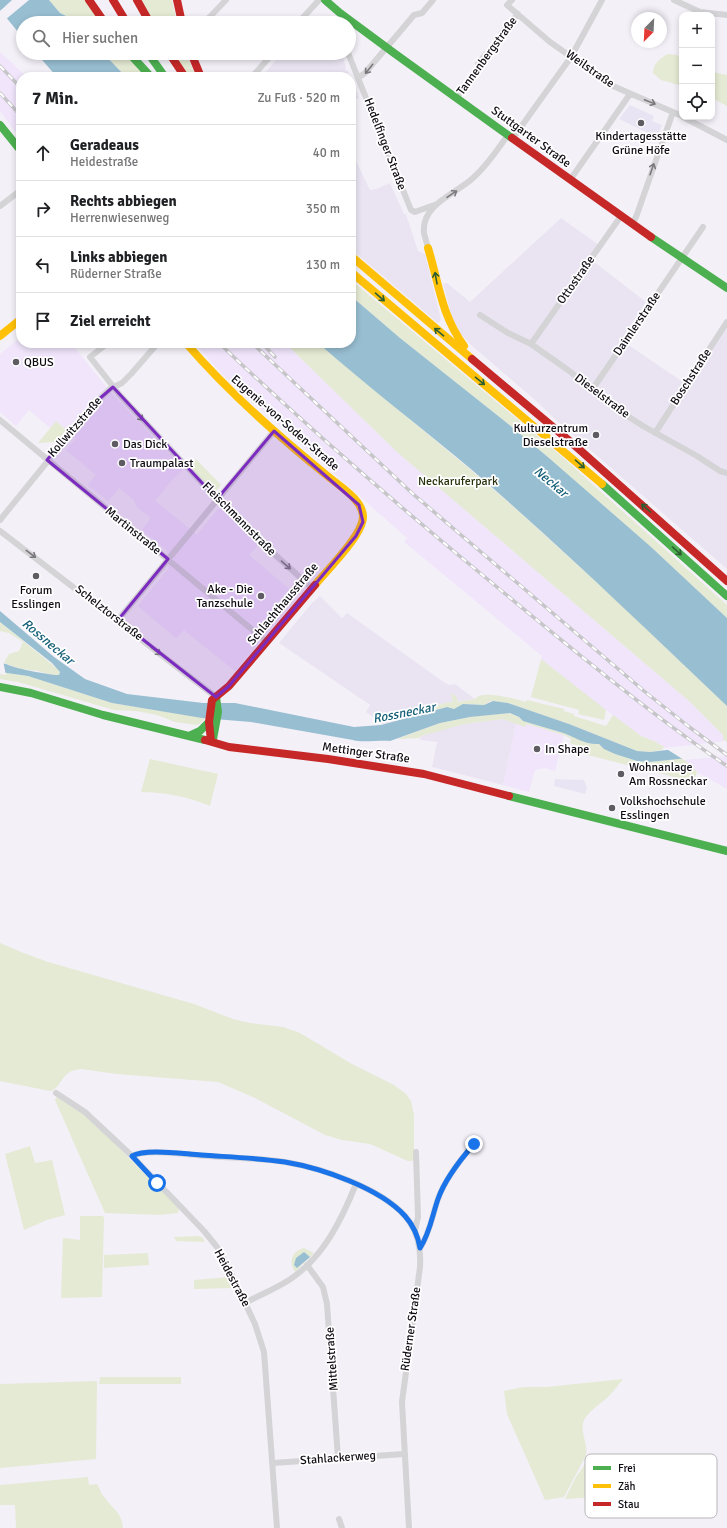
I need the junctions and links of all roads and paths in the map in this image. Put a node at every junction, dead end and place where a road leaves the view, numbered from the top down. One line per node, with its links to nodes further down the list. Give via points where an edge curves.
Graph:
1 (89, 0): 16 (main road)
2 (113, 0): 17 (main road)
3 (137, 0): 18 (main road)
4 (177, 0): 19 (main road)
5 (226, 0): 20 (street)
6 (318, 0): 21 (street)
7 (325, 0): 22 (main road, Stuttgarter Straße)
8 (433, 0): 24 (street, via 422,13 414,16)
9 (602, 0): 25 (street)
10 (674, 0): 13 (street)
11 (691, 0): 13 (street)
12 (510, 3): 14 (street, Weilstraße)
13 (688, 7): 15 (street, via 706,13)
14 (518, 14): 25 (street, Weilstraße); 41 (street, Tannenbergstraße, via 501,34 493,51 487,53 478,64 478,69)
15 (727, 15)
16 (100, 16)
17 (123, 16)
18 (146, 16)
19 (180, 16)
20 (211, 16)
21 (304, 16)
22 (344, 16)
23 (356, 25): 24 (main road, Stuttgarter Straße)
24 (386, 47): 39 (street, one-way to 39); 41 (main road, Stuttgarter Straße)
25 (571, 56): 40 (street, Weilstraße, via 616,88); 46 (street)
26 (135, 60): 32 (main road)
27 (153, 60): 33 (main road)
28 (174, 60): 34 (main road)
29 (194, 60): 35 (main road)
30 (266, 60): 36 (street)
31 (351, 60): 37 (street, Hedelfinger Straße)
32 (146, 72)
33 (161, 72)
34 (182, 72)
35 (199, 72)
36 (256, 72)
37 (356, 72)
38 (356, 73): 39 (street, Hedelfinger Straße)
39 (358, 78): 51 (street, Hedelfinger Straße, via 411,210 415,212)
40 (630, 94): 42 (street, Weilstraße, one-way to 42); 49 (street)
41 (456, 98): 46 (main road, Stuttgarter Straße)
42 (674, 112): 43 (street, Weilstraße); 54 (street, one-way to 42)
43 (679, 115)
44 (689, 120): 47 (street, Weilstraße)
45 (0, 125): 48 (main road)
46 (510, 136): 49 (main road, Stuttgarter Straße); 51 (street, one-way to 46, via 475,177)
47 (727, 140)
48 (16, 145)
49 (570, 180): 53 (main road, Stuttgarter Straße)
50 (16, 194): 52 (street)
51 (436, 204): 56 (street, via 426,221 424,233)
52 (0, 206)
53 (621, 216): 54 (main road, Stuttgarter Straße); 65 (street, Ottostraße)
54 (632, 224): 57 (main road, Stuttgarter Straße)
55 (703, 227): 57 (street, Daimlerstraße)
56 (428, 248): 69 (main road, one-way to 56, via 456,336 446,319)
57 (682, 258): 60 (main road, Stuttgarter Straße); 71 (street, Daimlerstraße)
58 (356, 260): 69 (main road, one-way to 58)
59 (356, 276): 84 (main road, one-way to 84, via 559,446)
60 (727, 288)
61 (480, 314): 65 (street, Dieselstraße, via 508,333)
62 (727, 322): 74 (street, Boschstraße)
63 (16, 324): 64 (main road)
64 (0, 336)
65 (531, 344): 71 (street, Dieselstraße)
66 (102, 348): 70 (street, Fleischmannstraße, via 90,357)
67 (154, 348): 70 (street, Kollwitzstraße, via 122,383)
68 (190, 348): 73 (main road, Eugenie-von-Soden-Straße, via 223,385)
69 (480, 365): 82 (main road, one-way to 69)
70 (114, 387): 75 (street, Kollwitzstraße, via 98,400); 77 (street, Fleischmannstraße, one-way to 77)
71 (592, 390): 74 (street, Dieselstraße, via 612,406)
72 (0, 420): 75 (street, Martinstraße)
73 (274, 431): 77 (street); 79 (main road, Eugenie-von-Soden-Straße, via 356,501 361,509)
74 (655, 432): 76 (street, Dieselstraße)
75 (47, 460): 78 (street, Kollwitzstraße); 81 (street, Martinstraße)
76 (727, 473)
77 (218, 499): 81 (street); 83 (street, Fleischmannstraße, one-way to 83, via 262,544)
78 (0, 520)
79 (363, 522): 83 (main road, Schlachthausstraße, via 356,536)
80 (0, 530): 85 (street, Schelztorstraße, one-way to 85)
81 (168, 559): 85 (street); 86 (street, Martinstraße)
82 (727, 581)
83 (312, 588): 86 (main road, Schlachthausstraße)
84 (727, 596)
85 (118, 620): 88 (street, Schelztorstraße, one-way to 88)
86 (267, 642): 88 (main road, Schlachthausstraße)
87 (0, 687): 90 (main road, Mettinger Straße, via 31,693 109,717)
88 (215, 700): 89 (main road)
89 (212, 722): 90 (main road, via 196,734); 91 (main road)
90 (188, 736): 91 (main road, Mettinger Straße)
91 (211, 741): 92 (main road, Mettinger Straße, via 235,748 424,774)
92 (727, 851)
93 (56, 1093): 96 (street, Heidestraße, via 86,1112)
94 (474, 1144): 99 (street, Rüderner Straße, via 444,1187 436,1204 428,1236)
95 (416, 1152): 98 (street, via 418,1219)
96 (132, 1156): 97 (street, via 146,1152 285,1162 318,1170); 101 (street, Heidestraße, via 208,1235 223,1258)
97 (356, 1184): 98 (street, via 396,1207); 100 (street, via 331,1237)
98 (415, 1230): 99 (street)
99 (420, 1248): 102 (street, Rüderner Straße, via 420,1267 402,1396)
100 (307, 1266): 101 (street, via 283,1284); 103 (street, Mittelstraße, via 320,1282 327,1300)
101 (245, 1303): 104 (street, Heidestraße, via 257,1328 264,1352)
102 (404, 1454): 103 (street, Stahlackerweg); 108 (street, Rüderner Straße)
103 (338, 1458): 104 (street, Stahlackerweg)
104 (273, 1463): 106 (street, Heidestraße)
105 (339, 1519): 107 (street)
106 (276, 1528)
107 (342, 1528)
108 (408, 1528)

